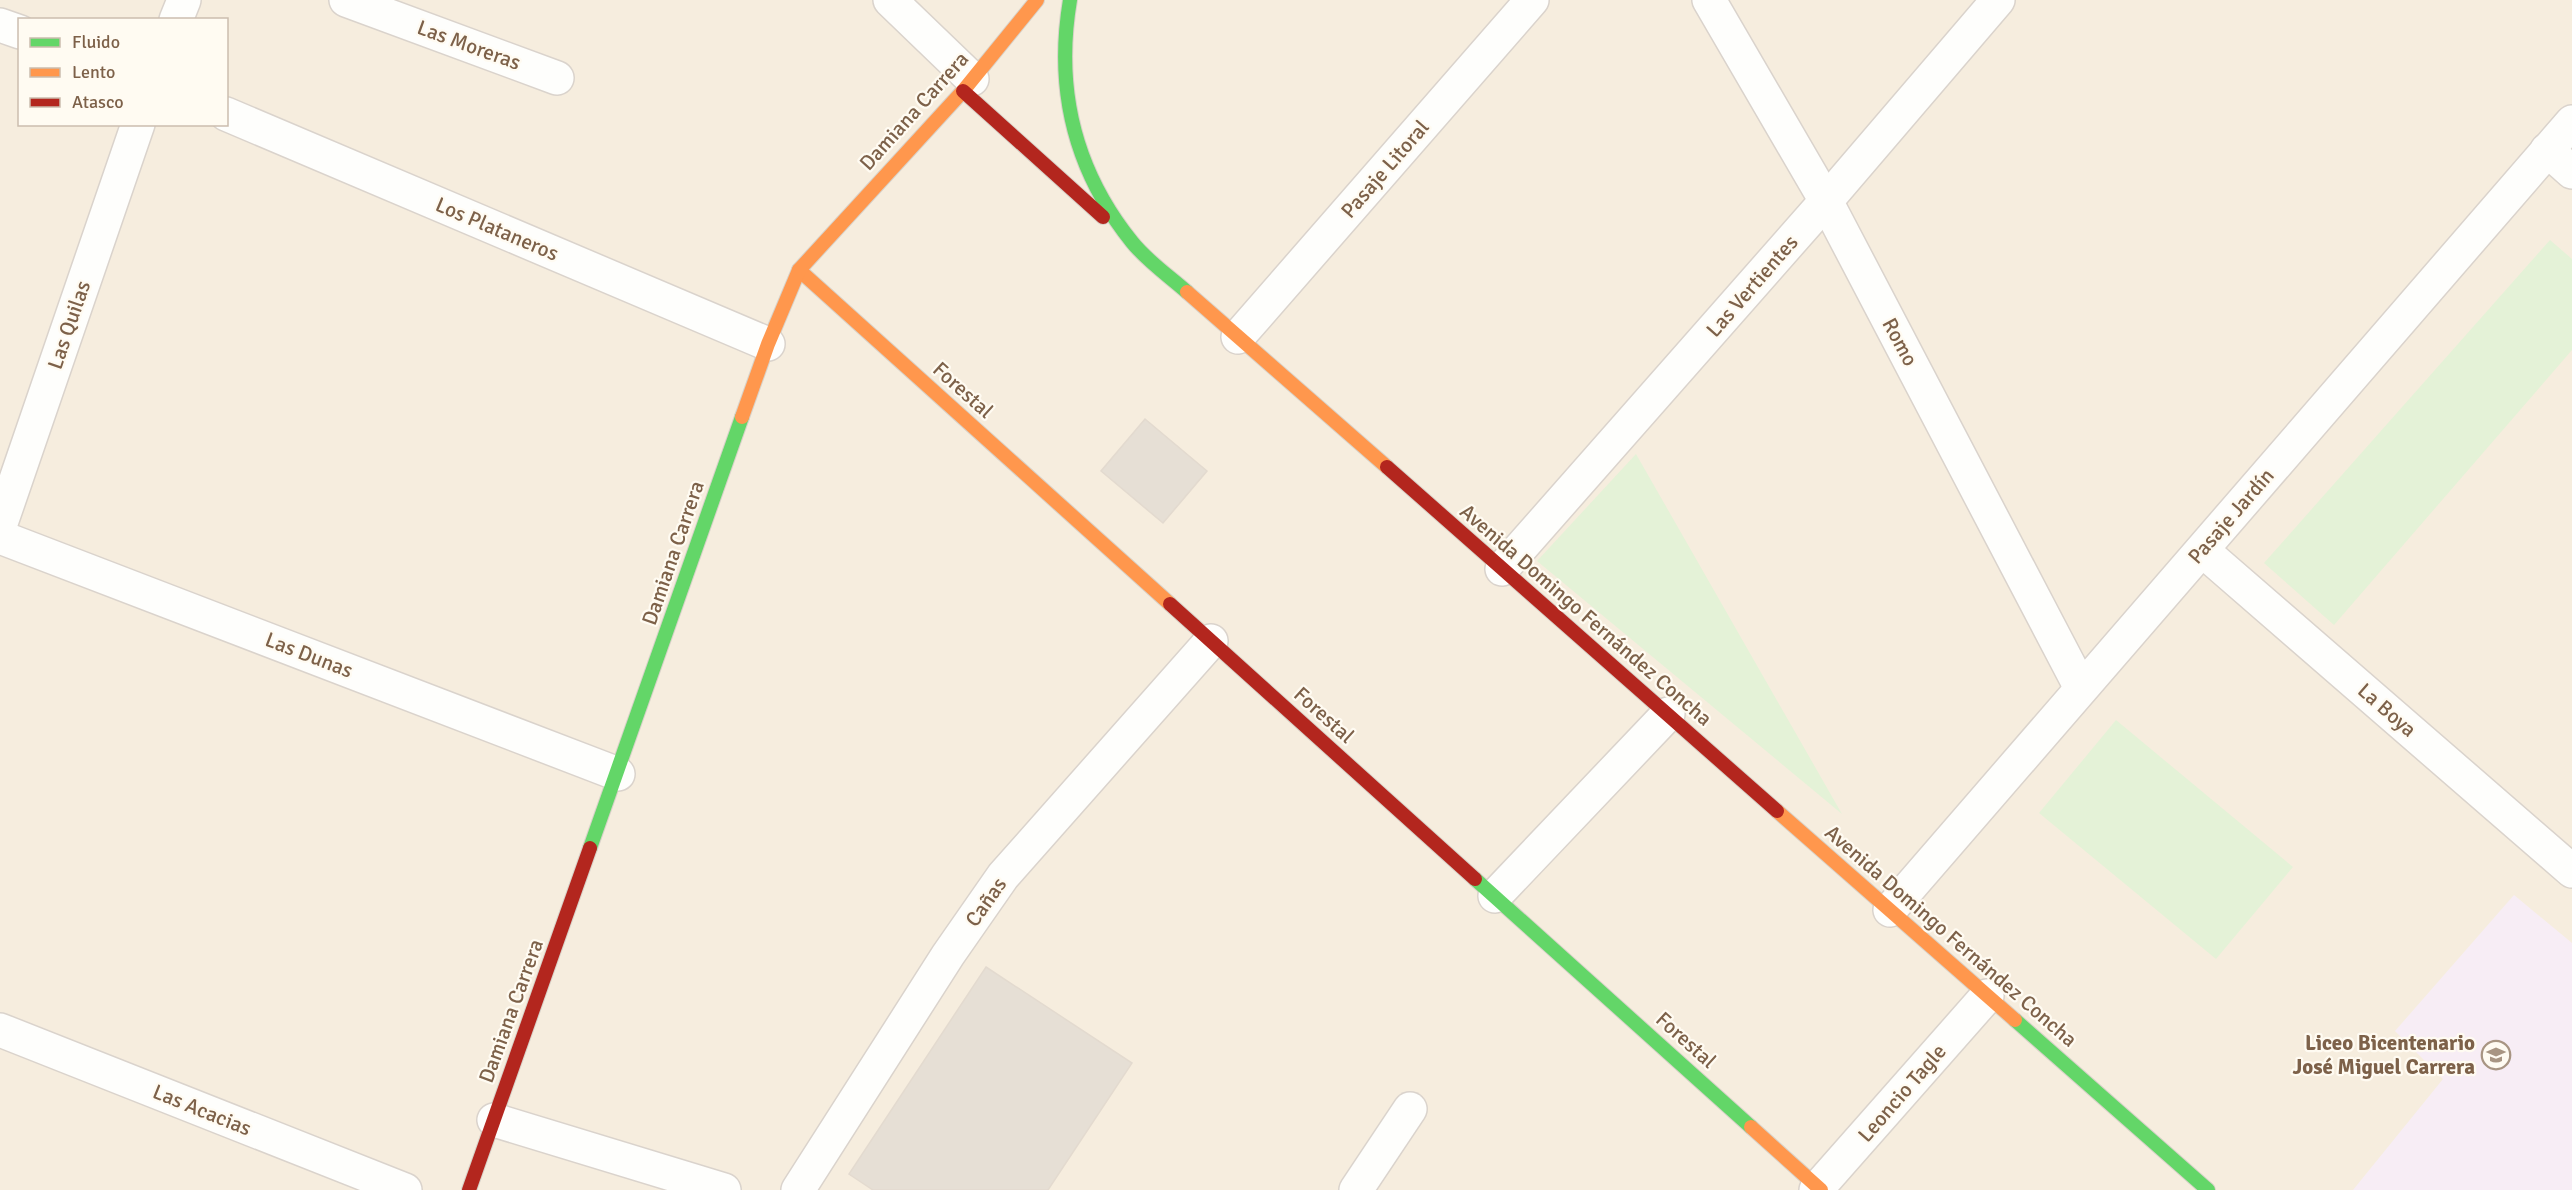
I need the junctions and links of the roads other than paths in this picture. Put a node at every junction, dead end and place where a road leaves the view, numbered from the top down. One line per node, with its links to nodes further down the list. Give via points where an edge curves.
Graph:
1 (184, 0): 9 (street)
2 (346, 0): 12 (street, Las Moreras)
3 (890, 0): 13 (street)
4 (1037, 0): 13 (street, Damiana Carrera)
5 (1070, 0): 20 (street, Avenida Domingo Fernández Concha, via 1064,50 1074,134 1108,210)
6 (1532, 0): 22 (street, Pasaje Litoral)
7 (1709, 0): 19 (street, Romo)
8 (1998, 0): 19 (street, Las Vertientes)
9 (177, 18)
10 (0, 25): 11 (street)
11 (18, 31)
12 (557, 78)
13 (967, 85): 20 (street); 21 (street, Damiana Carrera)
14 (228, 115): 23 (street, Los Plataneros)
15 (2572, 122): 17 (street, Pasaje Jardín)
16 (137, 126): 24 (street, Las Quilas)
17 (2547, 150): 18 (street); 26 (street, Pasaje Jardín)
18 (2572, 172)
19 (1826, 201): 27 (street, Las Vertientes); 29 (street, Romo)
20 (1133, 244): 22 (street, Avenida Domingo Fernández Concha)
21 (799, 270): 23 (street, Damiana Carrera); 28 (street, Forestal)
22 (1238, 337): 27 (street, Avenida Domingo Fernández Concha)
23 (768, 344): 31 (street, Damiana Carrera)
24 (0, 526)
25 (0, 537): 31 (street, Las Dunas)
26 (2202, 550): 29 (street, Pasaje Jardín); 32 (street, La Boya)
27 (1502, 569): 30 (street, Avenida Domingo Fernández Concha)
28 (1212, 641): 33 (street, Forestal); 43 (street, Cañas, via 1003,876)
29 (2081, 688): 34 (street, Pasaje Jardín)
30 (1668, 714): 33 (street); 34 (street, Avenida Domingo Fernández Concha)
31 (618, 774): 38 (street, Damiana Carrera)
32 (2572, 871)
33 (1495, 897): 39 (street, Forestal)
34 (1890, 910): 35 (street, Avenida Domingo Fernández Concha)
35 (1987, 996): 39 (street, Leoncio Tagle); 45 (street, Avenida Domingo Fernández Concha)
36 (0, 1030): 40 (street, Las Acacias)
37 (1410, 1109): 44 (street)
38 (494, 1120): 41 (street, Damiana Carrera); 42 (street)
39 (1819, 1189)
40 (405, 1190)
41 (469, 1190)
42 (724, 1190)
43 (798, 1190)
44 (1356, 1190)
45 (2208, 1190)

